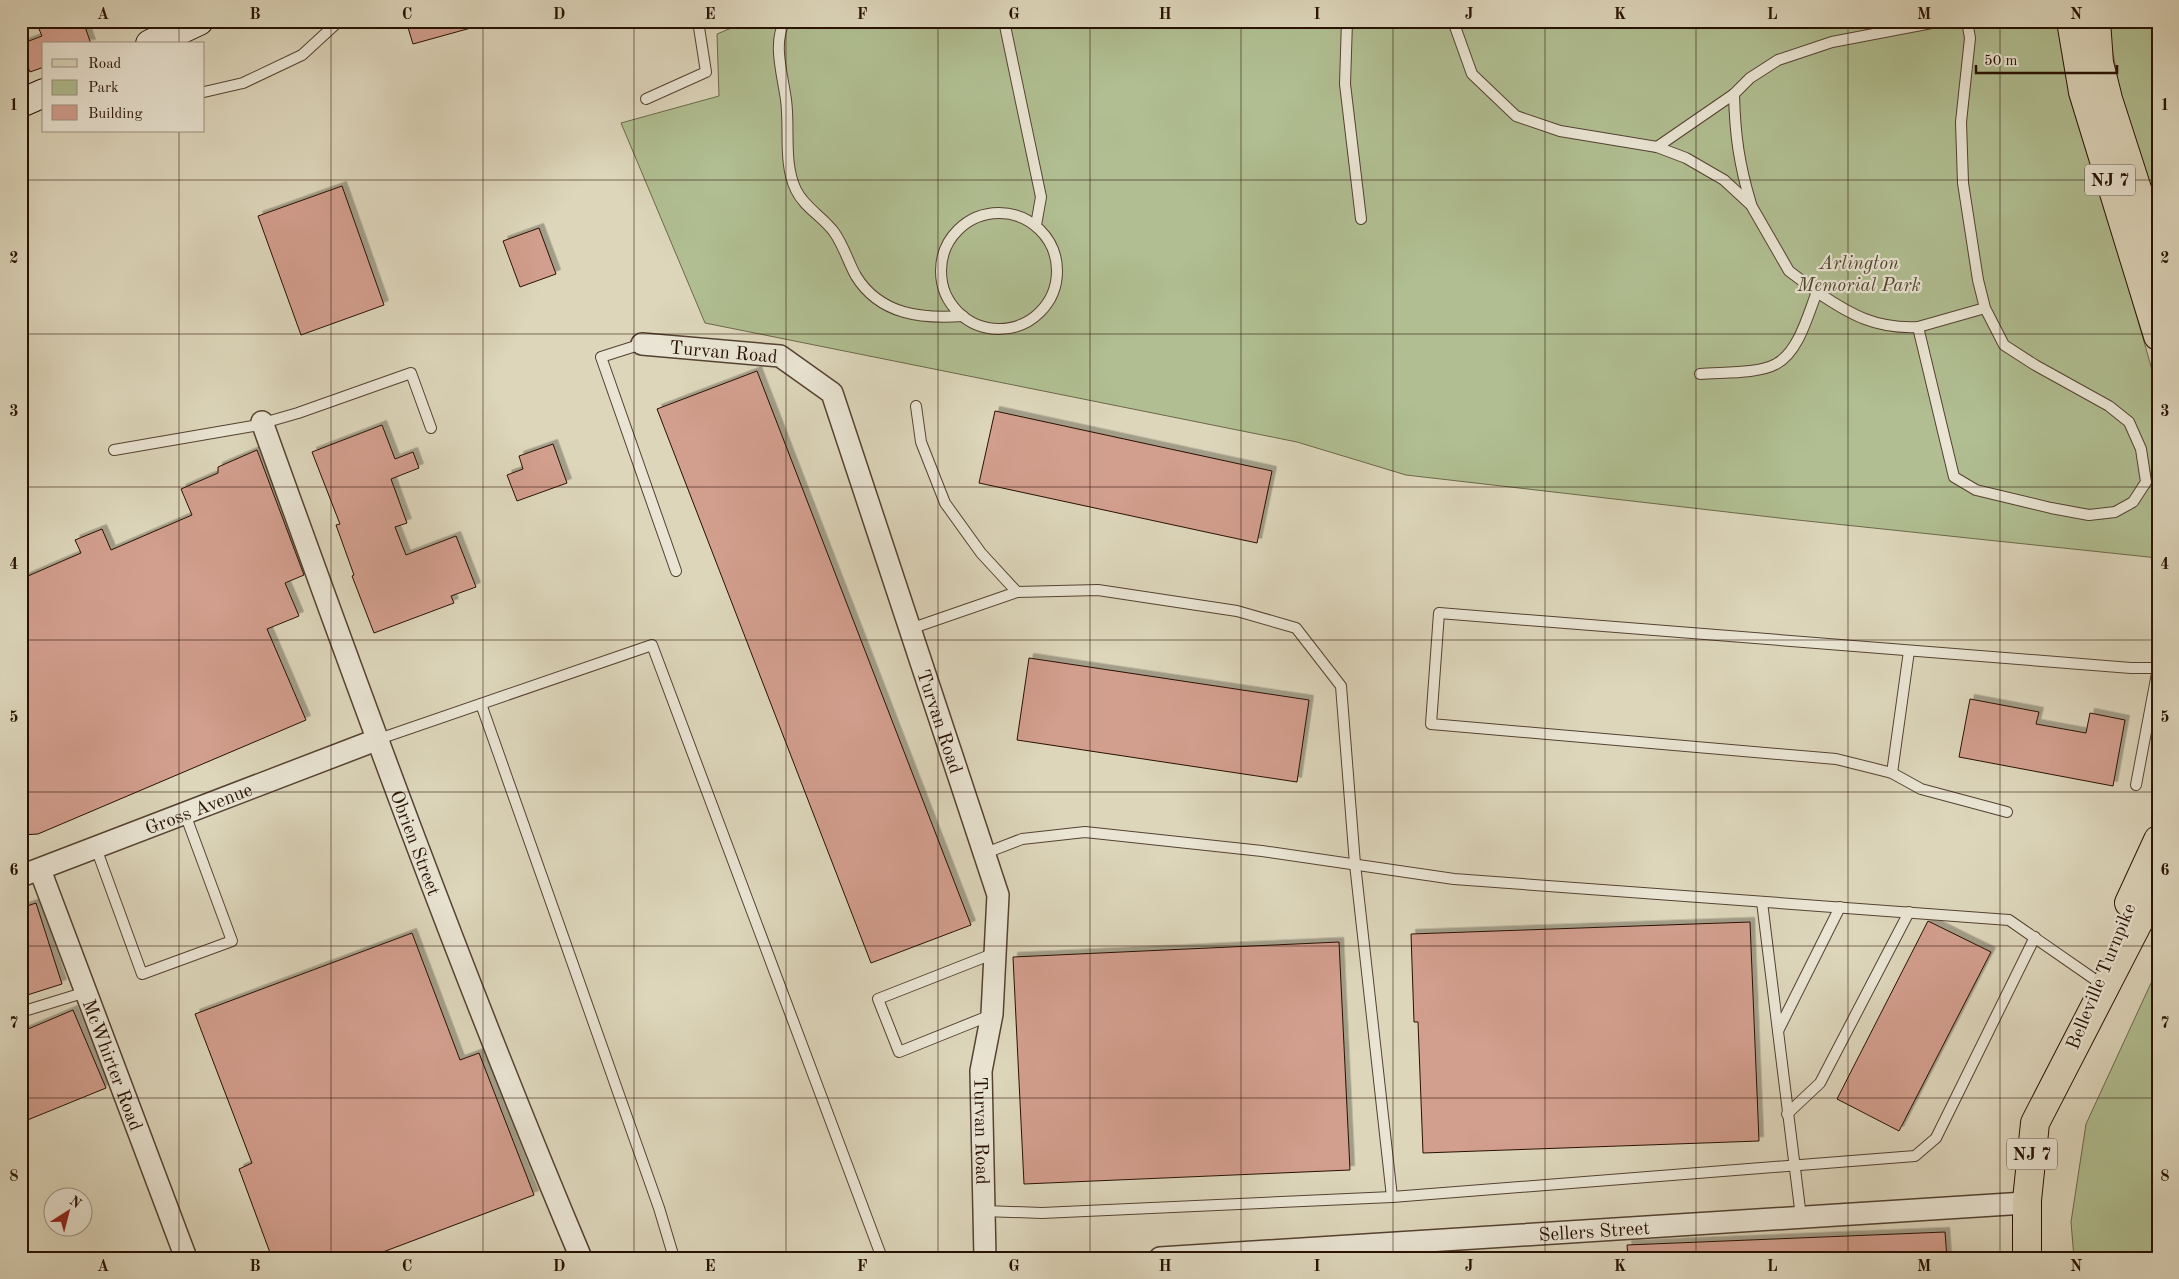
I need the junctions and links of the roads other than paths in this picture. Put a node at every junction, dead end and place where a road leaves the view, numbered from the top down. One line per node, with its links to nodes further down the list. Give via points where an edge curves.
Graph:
1 (199, 21): 12 (main road)
2 (339, 21): 13 (lane, via 302,55 243,83)
3 (698, 21): 16 (lane, via 706,72)
4 (785, 21): 25 (lane, via 779,40 788,111 788,162 796,190 833,230 855,275 868,293 913,316)
5 (1004, 21): 21 (lane, via 1041,196)
6 (1452, 21): 18 (lane, via 1472,74 1516,116 1560,131)
7 (1942, 21): 15 (lane, via 1832,42 1778,60 1750,78)
8 (1967, 21): 24 (lane, via 1970,38 1961,122 1963,183 1978,280)
9 (2071, 21): 27 (main road, NJ 7, via 2083,92)
10 (2096, 21): 22 (main road, NJ 7, via 2108,99)
11 (1346, 22): 20 (lane, via 1345,84)
12 (154, 42)
13 (205, 92)
14 (42, 94): 17 (main road)
15 (1734, 94): 18 (lane); 19 (lane, via 1735,139)
16 (646, 100)
17 (21, 103)
18 (1657, 147): 19 (lane, via 1686,158 1724,180)
19 (1751, 205): 23 (lane, via 1789,271)
20 (1361, 218)
21 (1036, 225): 25 (lane, via 1046,234 1056,252 1058,272 1054,292 1044,310 1028,323 1008,329 988,328); 25 (lane, via 1012,213 991,212 958,228 941,260 941,278 946,296)
22 (2158, 254)
23 (1817, 292): 26 (lane, via 1851,315 1898,328); 29 (lane, via 1793,348 1777,364 1760,369)
24 (1986, 308): 26 (lane); 26 (lane, via 2004,345 2109,406 2128,422 2141,449 2146,482 2134,502 2114,512 2089,515 2001,498 1976,490 1954,477)
25 (963, 316)
26 (1918, 327)
27 (2158, 336)
28 (642, 344): 34 (lane, via 601,357); 36 (street, Turvan Road, via 780,356 832,393)
29 (1700, 374)
30 (916, 406): 35 (lane, via 920,442 945,503 981,553)
31 (262, 422): 32 (lane, via 411,374); 33 (lane); 40 (street, Obrien Street)
32 (431, 428)
33 (114, 450)
34 (676, 571)
35 (1017, 592): 36 (lane); 48 (lane, via 1098,590 1237,611 1296,628 1341,686)
36 (910, 629): 47 (street, Turvan Road)
37 (1909, 651): 38 (lane); 41 (lane); 41 (lane, via 1439,614 1431,724 1836,759)
38 (2158, 668): 42 (lane)
39 (481, 704): 40 (lane); 70 (lane); 71 (lane, via 652,645)
40 (376, 740): 44 (street, Gross Avenue); 69 (street, Obrien Street, via 532,1141)
41 (1892, 773): 43 (lane, via 1921,789)
42 (2136, 785)
43 (2007, 812)
44 (185, 814): 46 (street, Gross Avenue); 46 (lane, via 232,941 142,974)
45 (2158, 840): 56 (main road, Belleville Turnpike / NJ 7)
46 (96, 848): 49 (street, Gross Avenue)
47 (982, 854): 48 (lane, via 1022,839 1085,832); 55 (street, Turvan Road, via 998,895)
48 (1355, 864): 51 (lane, via 1454,879); 64 (lane)
49 (31, 873): 57 (street, McWhirter Road)
50 (2158, 884): 61 (main road, Belleville Turnpike / NJ 7)
51 (1762, 902): 52 (lane); 60 (lane)
52 (1840, 907): 53 (lane); 60 (lane)
53 (1909, 912): 54 (lane, via 2009,920); 62 (lane, via 1820,1083)
54 (2035, 938): 56 (lane); 63 (lane, via 1936,1138 1916,1156)
55 (995, 954): 59 (street, Turvan Road); 59 (lane, via 878,999 899,1052)
56 (2097, 981): 61 (main road, Belleville Turnpike / NJ 7)
57 (86, 992): 58 (lane); 68 (street, McWhirter Road)
58 (21, 1012)
59 (992, 1014): 66 (street, Turvan Road, via 981,1071)
60 (1778, 1032): 62 (lane)
61 (2067, 1058): 65 (main road, Belleville Turnpike / NJ 7, via 2035,1123)
62 (1788, 1114): 63 (lane)
63 (1794, 1165): 64 (lane); 67 (lane)
64 (1392, 1197): 66 (lane, via 1042,1213)
65 (2027, 1200): 67 (street, Sellers Street, via 2025,1203); 74 (main road, Belleville Turnpike / NJ 7)
66 (984, 1211): 72 (street, Turvan Road)
67 (1801, 1217): 73 (street, Sellers Street)
68 (186, 1258)
69 (581, 1258)
70 (674, 1258)
71 (882, 1258)
72 (985, 1258)
73 (1160, 1258)
74 (2027, 1258)

